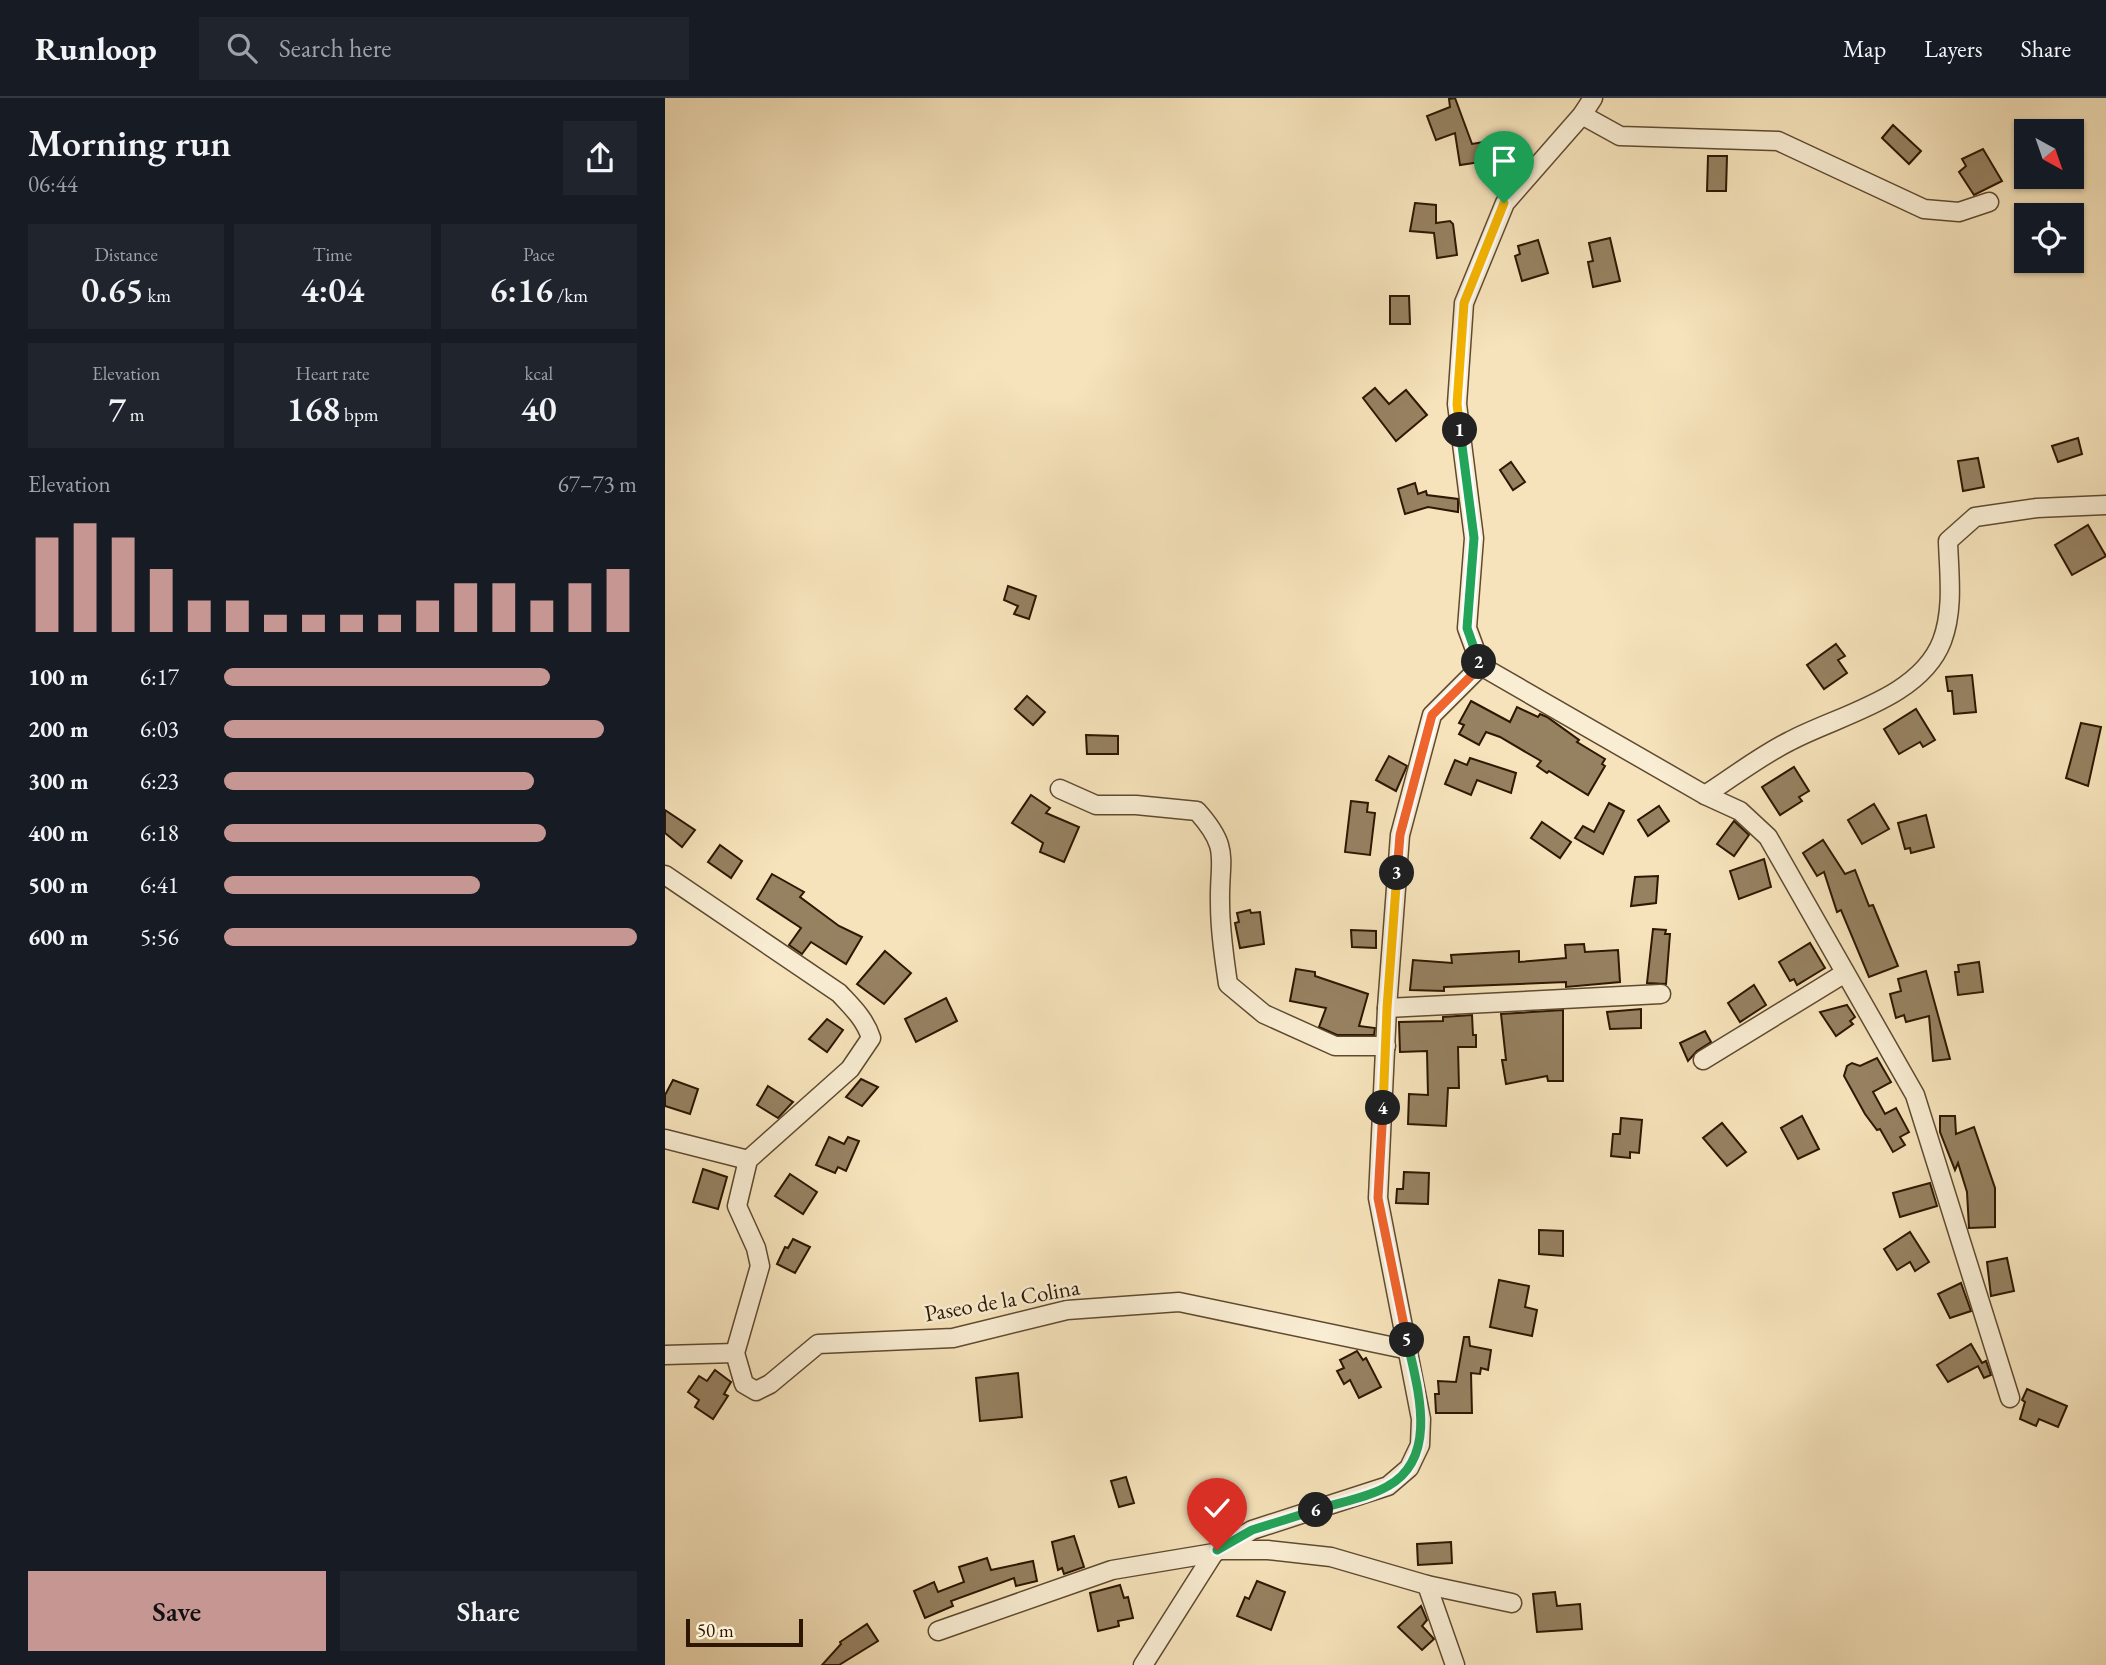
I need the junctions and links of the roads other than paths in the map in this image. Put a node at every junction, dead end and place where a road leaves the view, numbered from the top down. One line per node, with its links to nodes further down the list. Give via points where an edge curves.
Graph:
1 (1593, 98): 2 (street)
2 (1582, 115): 3 (street, via 1620,136 1778,141 1924,209 1959,212); 5 (street, via 1504,203 1464,303 1457,404 1474,538 1467,628)
3 (1989, 202)
4 (2106, 505): 7 (street, via 1975,517 1948,541 1949,614 1941,643 1904,687 1789,741)
5 (1481, 666): 7 (street); 11 (street, via 1432,715 1400,835)
6 (1060, 789): 12 (street, via 1096,806 1198,811 1213,829 1223,858 1220,900 1228,984 1263,1014 1335,1046)
7 (1705, 795): 9 (street, via 1740,811 1768,836)
8 (665, 875): 15 (street, via 839,993 867,1027 870,1038 850,1069)
9 (1845, 973): 13 (street); 19 (street, via 1915,1095)
10 (1661, 994): 11 (street)
11 (1387, 1008): 12 (street)
12 (1386, 1046): 16 (street, via 1378,1198)
13 (1703, 1060)
14 (665, 1139): 15 (street)
15 (748, 1160): 17 (street, via 737,1206 760,1266)
16 (1409, 1350): 17 (street, Paseo de la Colina, via 1179,1302 1067,1310 953,1338 818,1344 756,1391 744,1384); 20 (street, via 1421,1419 1420,1445 1409,1468 1388,1486 1252,1530)
17 (735, 1353): 18 (street)
18 (665, 1355)
19 (2010, 1398)
20 (1216, 1551): 21 (street, via 1269,1550 1331,1557); 23 (street, via 1112,1570); 24 (street)
21 (1427, 1585): 22 (street); 25 (street)
22 (1512, 1604)
23 (938, 1631)
24 (1143, 1665)
25 (1455, 1665)

